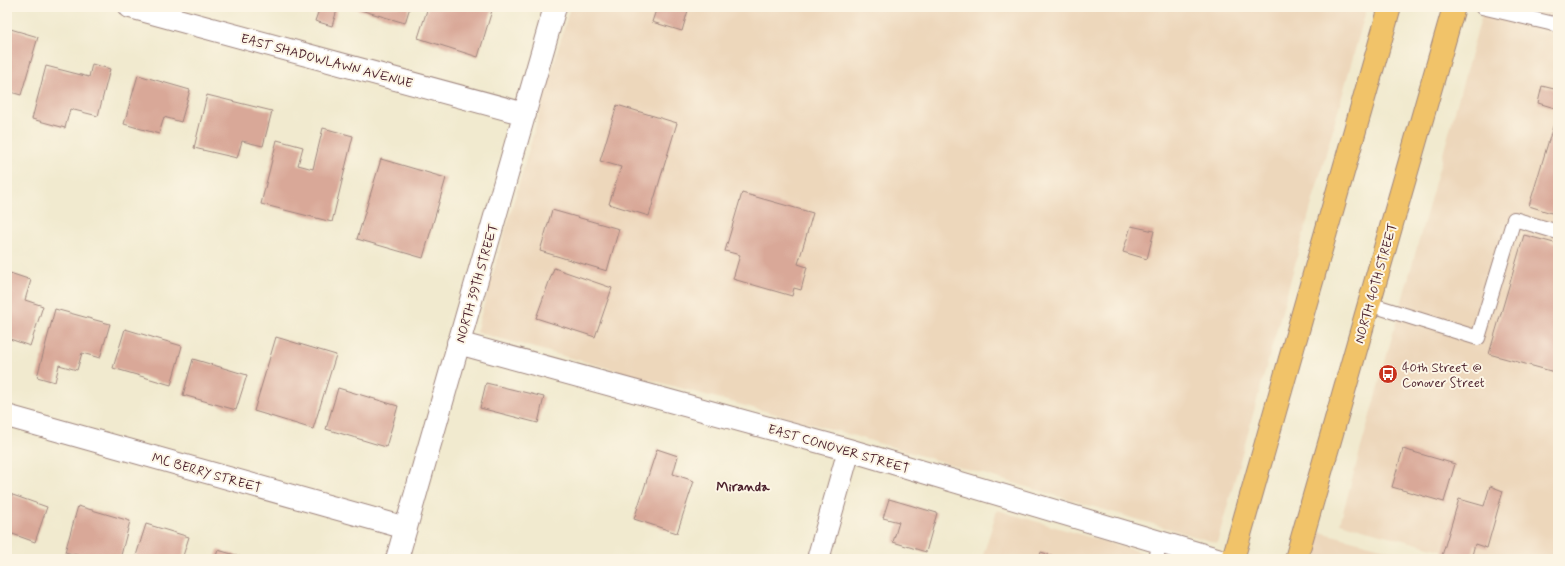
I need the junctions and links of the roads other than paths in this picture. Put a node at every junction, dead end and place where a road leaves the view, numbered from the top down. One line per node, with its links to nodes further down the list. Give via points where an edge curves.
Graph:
1 (130, 7): 7 (street, EAST SHADOWLAWN AVENUE)
2 (556, 7): 7 (street, NORTH 39TH STREET)
3 (1390, 7): 18 (main road)
4 (1454, 7): 9 (main road, NORTH 40TH STREET)
5 (1482, 7): 6 (lane)
6 (1558, 25)
7 (525, 114): 10 (street, NORTH 39TH STREET)
8 (1558, 232): 9 (lane, via 1514,219 1478,338)
9 (1369, 304): 19 (main road, NORTH 40TH STREET)
10 (458, 343): 12 (street, EAST CONOVER STREET); 13 (street, NORTH 39TH STREET)
11 (7, 416): 13 (street, MC BERRY STREET)
12 (849, 450): 14 (street, EAST CONOVER STREET); 16 (street)
13 (406, 528): 15 (street, NORTH 39TH STREET)
14 (1158, 550): 17 (street, EAST CONOVER STREET)
15 (397, 559)
16 (818, 559)
17 (1217, 559)
18 (1233, 559)
19 (1296, 559)

